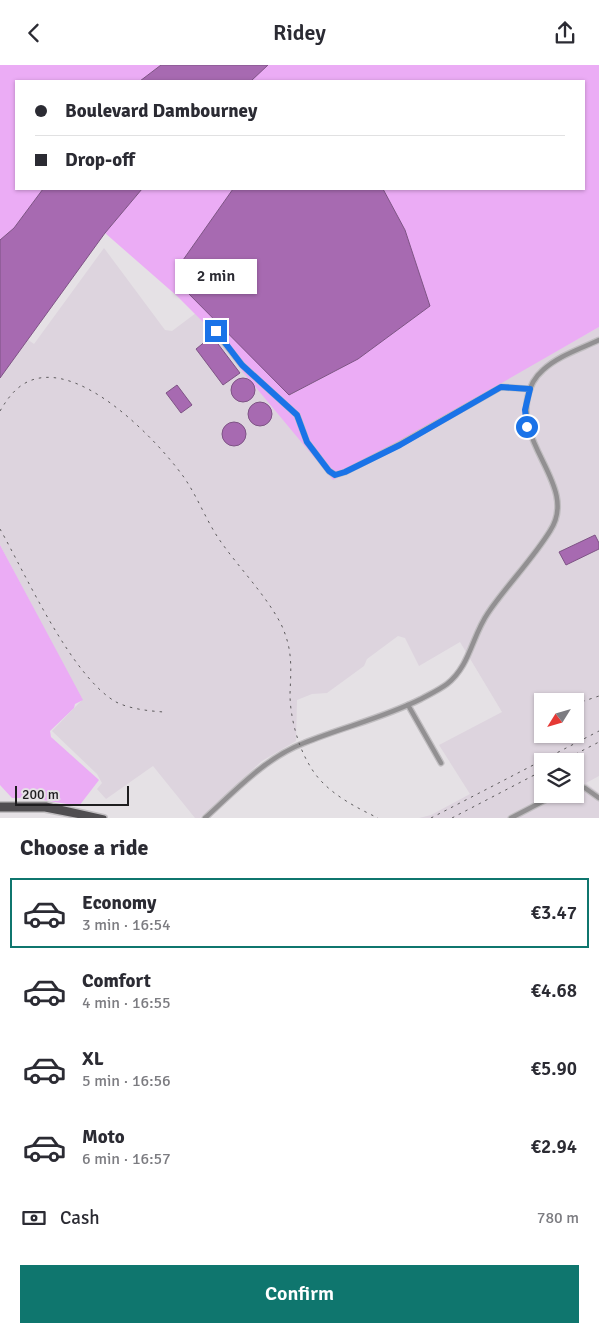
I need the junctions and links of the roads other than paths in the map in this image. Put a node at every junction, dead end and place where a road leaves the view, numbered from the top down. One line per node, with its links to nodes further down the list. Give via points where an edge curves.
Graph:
1 (216, 331): 3 (street, via 242,365 297,415 307,442 335,475 400,445 501,387)
2 (599, 340): 3 (street, via 554,361 541,371)
3 (530, 389): 4 (street, via 525,419 554,487 558,507 555,523 488,612 457,674 442,688)
4 (408, 705): 5 (street); 13 (street, via 304,743 276,758 252,775)
5 (442, 763)
6 (584, 789): 7 (street)
7 (599, 798)
8 (540, 803): 14 (street)
9 (0, 805): 12 (main road, via 46,805)
10 (0, 809): 11 (main road, via 45,809)
11 (91, 818)
12 (104, 818)
13 (205, 818)
14 (511, 818)

